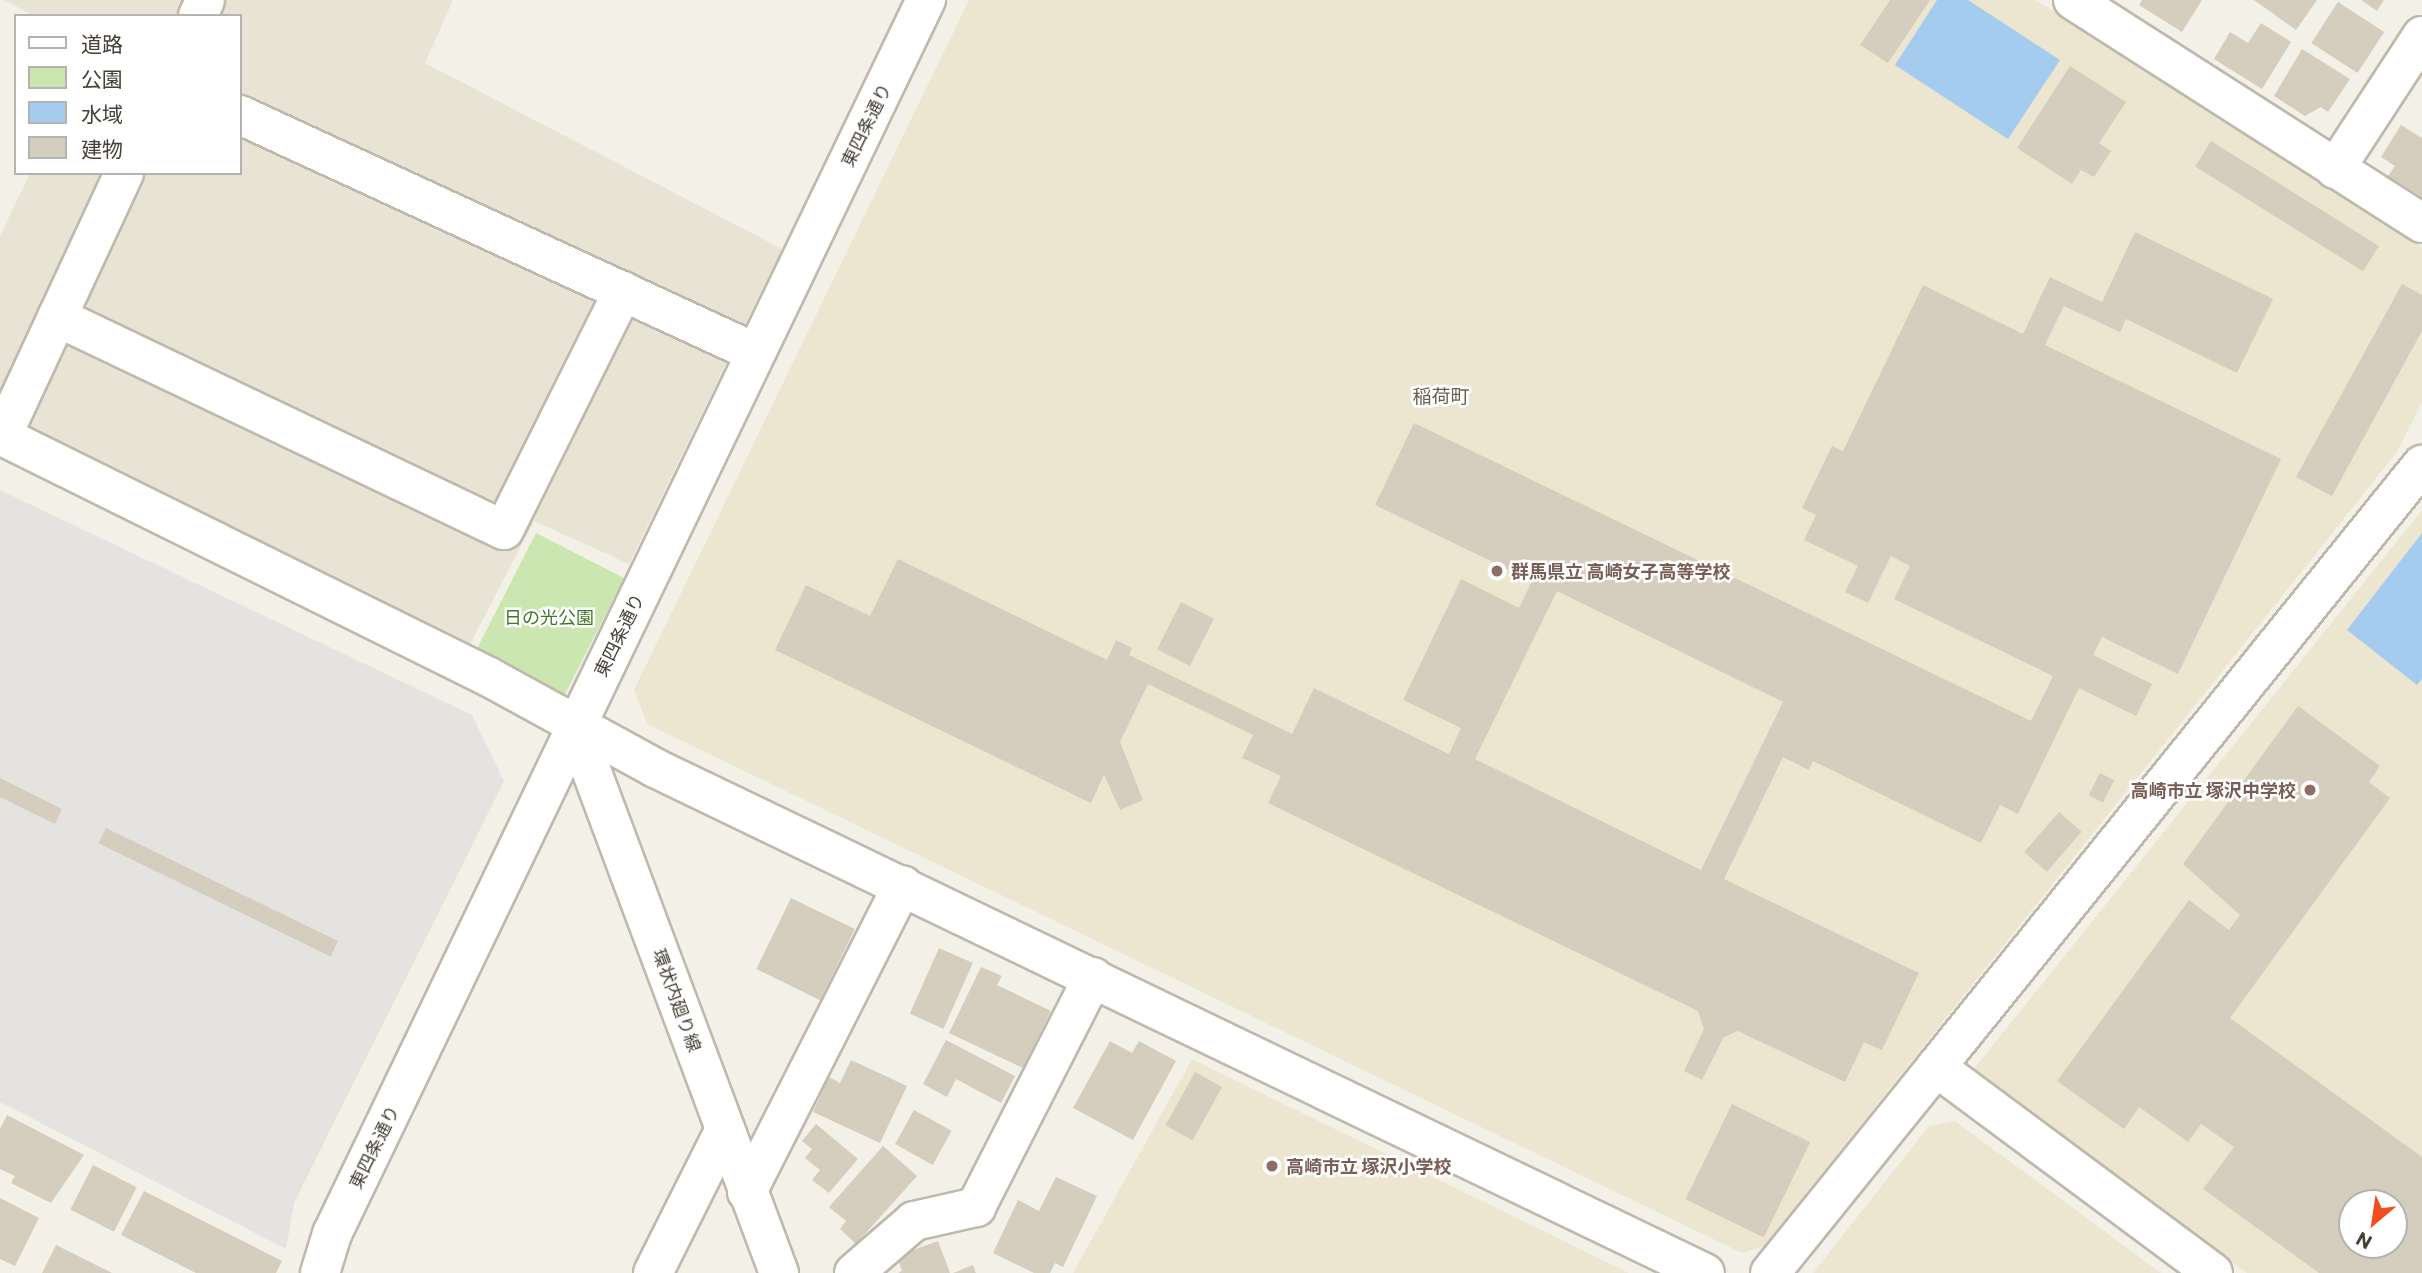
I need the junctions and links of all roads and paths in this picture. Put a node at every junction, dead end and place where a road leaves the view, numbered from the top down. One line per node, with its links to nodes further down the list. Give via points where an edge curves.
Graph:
1 (926, 0): 10 (street, 東四条通り)
2 (2073, 0): 5 (street)
3 (2422, 36): 5 (street)
4 (242, 116): 8 (street)
5 (2335, 169): 7 (street)
6 (123, 175): 9 (street)
7 (2422, 223)
8 (623, 291): 9 (street, via 504,530); 10 (street)
9 (57, 317): 11 (street)
10 (756, 352): 13 (street, 東四条通り)
11 (1, 436): 13 (street)
12 (2422, 465): 16 (street)
13 (575, 727): 14 (street); 17 (street, 環状内廻り線); 20 (street, 東四条通り, via 332,1234)
14 (903, 885): 15 (street); 18 (street)
15 (1093, 977): 23 (street, via 976,1207 914,1221); 24 (street)
16 (1936, 1068): 19 (street); 25 (street)
17 (725, 1129): 18 (street, 環状内廻り線); 21 (street)
18 (747, 1192): 22 (street, 環状内廻り線)
19 (1773, 1272)
20 (320, 1273)
21 (653, 1273)
22 (779, 1273)
23 (854, 1273)
24 (1705, 1273)
25 (2213, 1273)

